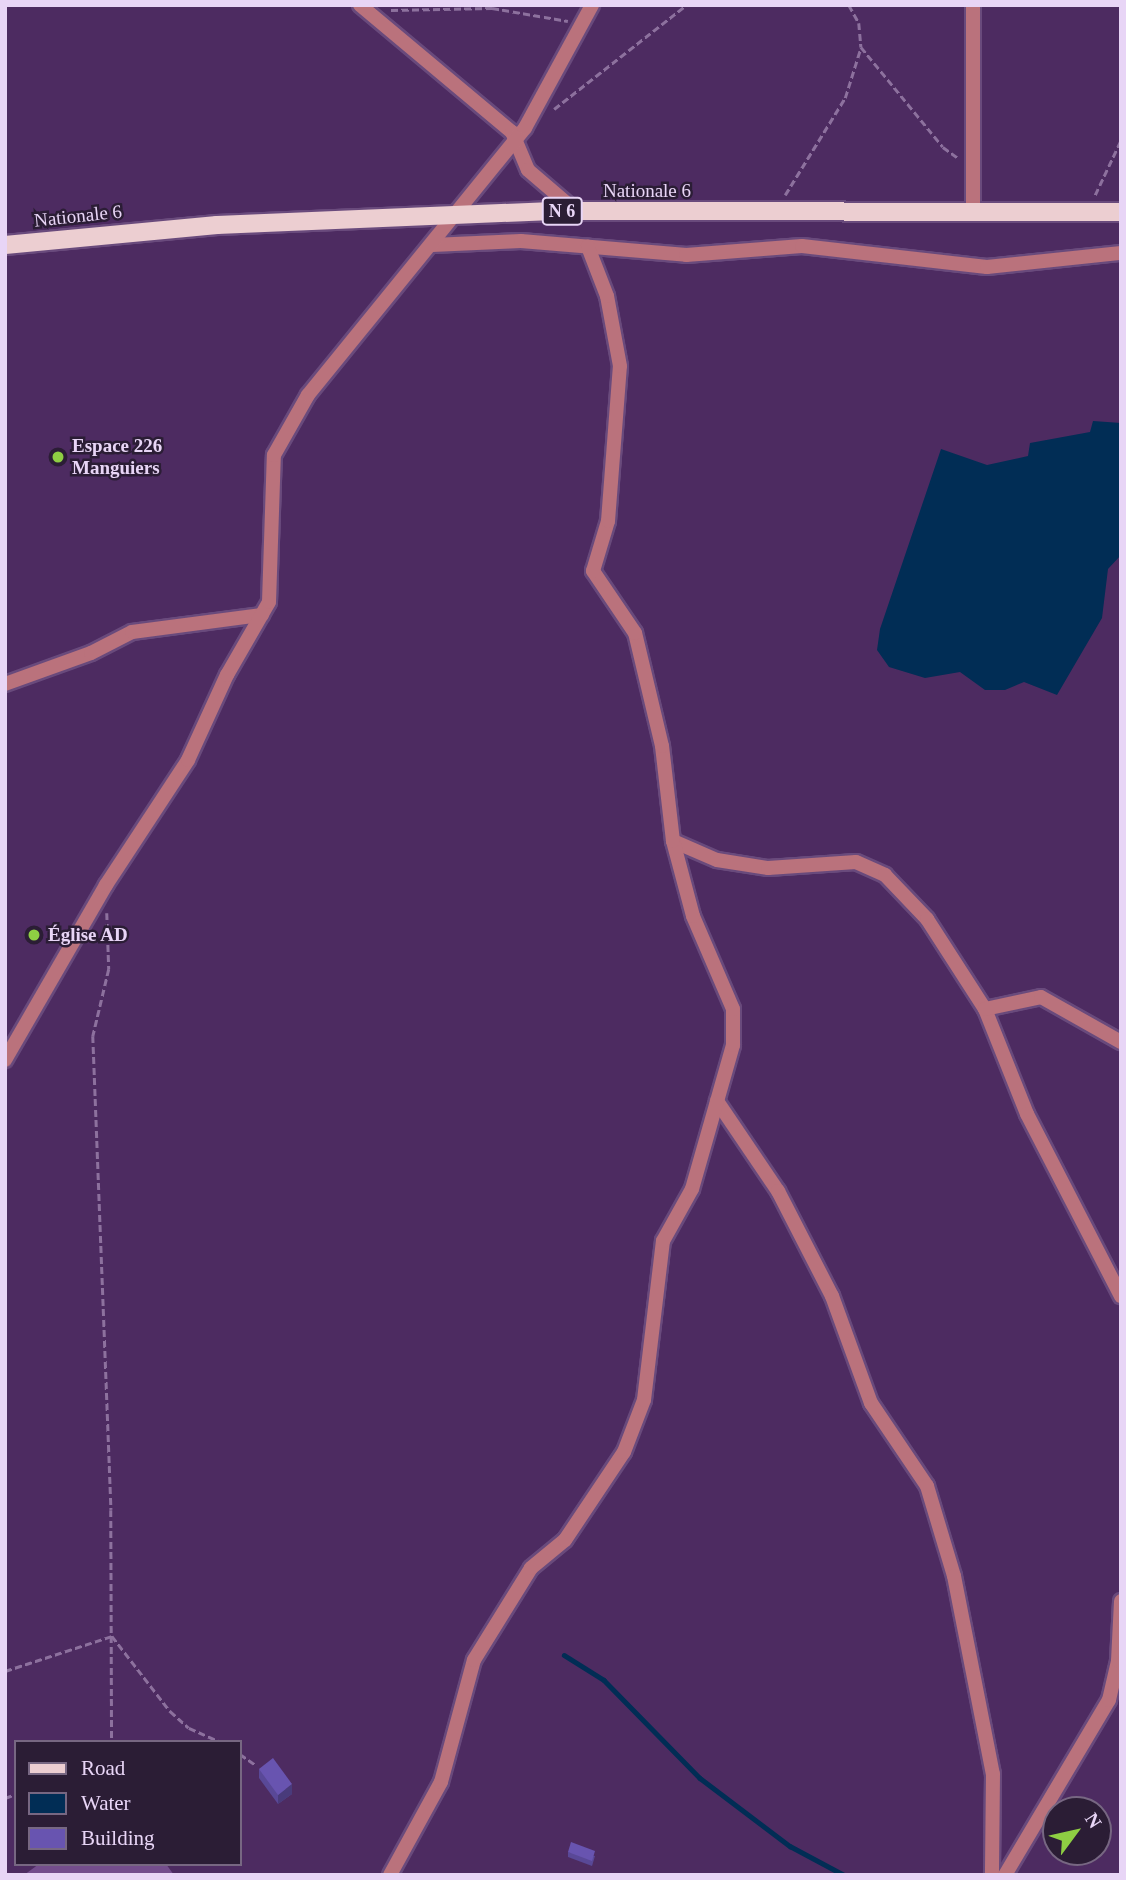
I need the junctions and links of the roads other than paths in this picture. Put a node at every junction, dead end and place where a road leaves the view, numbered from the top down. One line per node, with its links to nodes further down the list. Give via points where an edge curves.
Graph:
1 (592, 5): 4 (street)
2 (972, 5): 5 (street)
3 (364, 8): 4 (street)
4 (517, 139): 6 (street, via 528,170); 8 (street)
5 (973, 209): 6 (main road, Nationale 6 / N 6); 7 (main road, Nationale 6 / N 6)
6 (577, 212): 8 (main road, Nationale 6 / N 6)
7 (1121, 212)
8 (456, 215): 9 (main road, Nationale 6 / N 6, via 217,225); 10 (street)
9 (5, 245)
10 (432, 245): 11 (street, via 522,240); 13 (street, via 308,395 274,455 273,577)
11 (588, 247): 12 (street, via 686,255 802,246 987,267); 15 (street, via 607,296 620,366 608,520 593,571 635,633 662,747)
12 (1121, 253)
13 (262, 615): 14 (street, via 132,632); 18 (street, via 227,675 188,760 106,885)
14 (5, 684)
15 (673, 841): 16 (street, via 717,860 768,868 856,862 885,875 927,919); 19 (street, via 693,916 733,1009 733,1045)
16 (985, 1009): 17 (street, via 1041,997); 20 (street, via 1027,1114)
17 (1121, 1042)
18 (5, 1060)
19 (717, 1101): 22 (street, via 692,1188 663,1241 644,1400 624,1452 565,1540 531,1568 474,1660 441,1782); 23 (street, via 778,1191 832,1296 871,1403 927,1486 954,1576 993,1774)
20 (1121, 1296)
21 (1121, 1601): 24 (street, via 1118,1661 1109,1700)
22 (390, 1875)
23 (992, 1875)
24 (1005, 1875)

